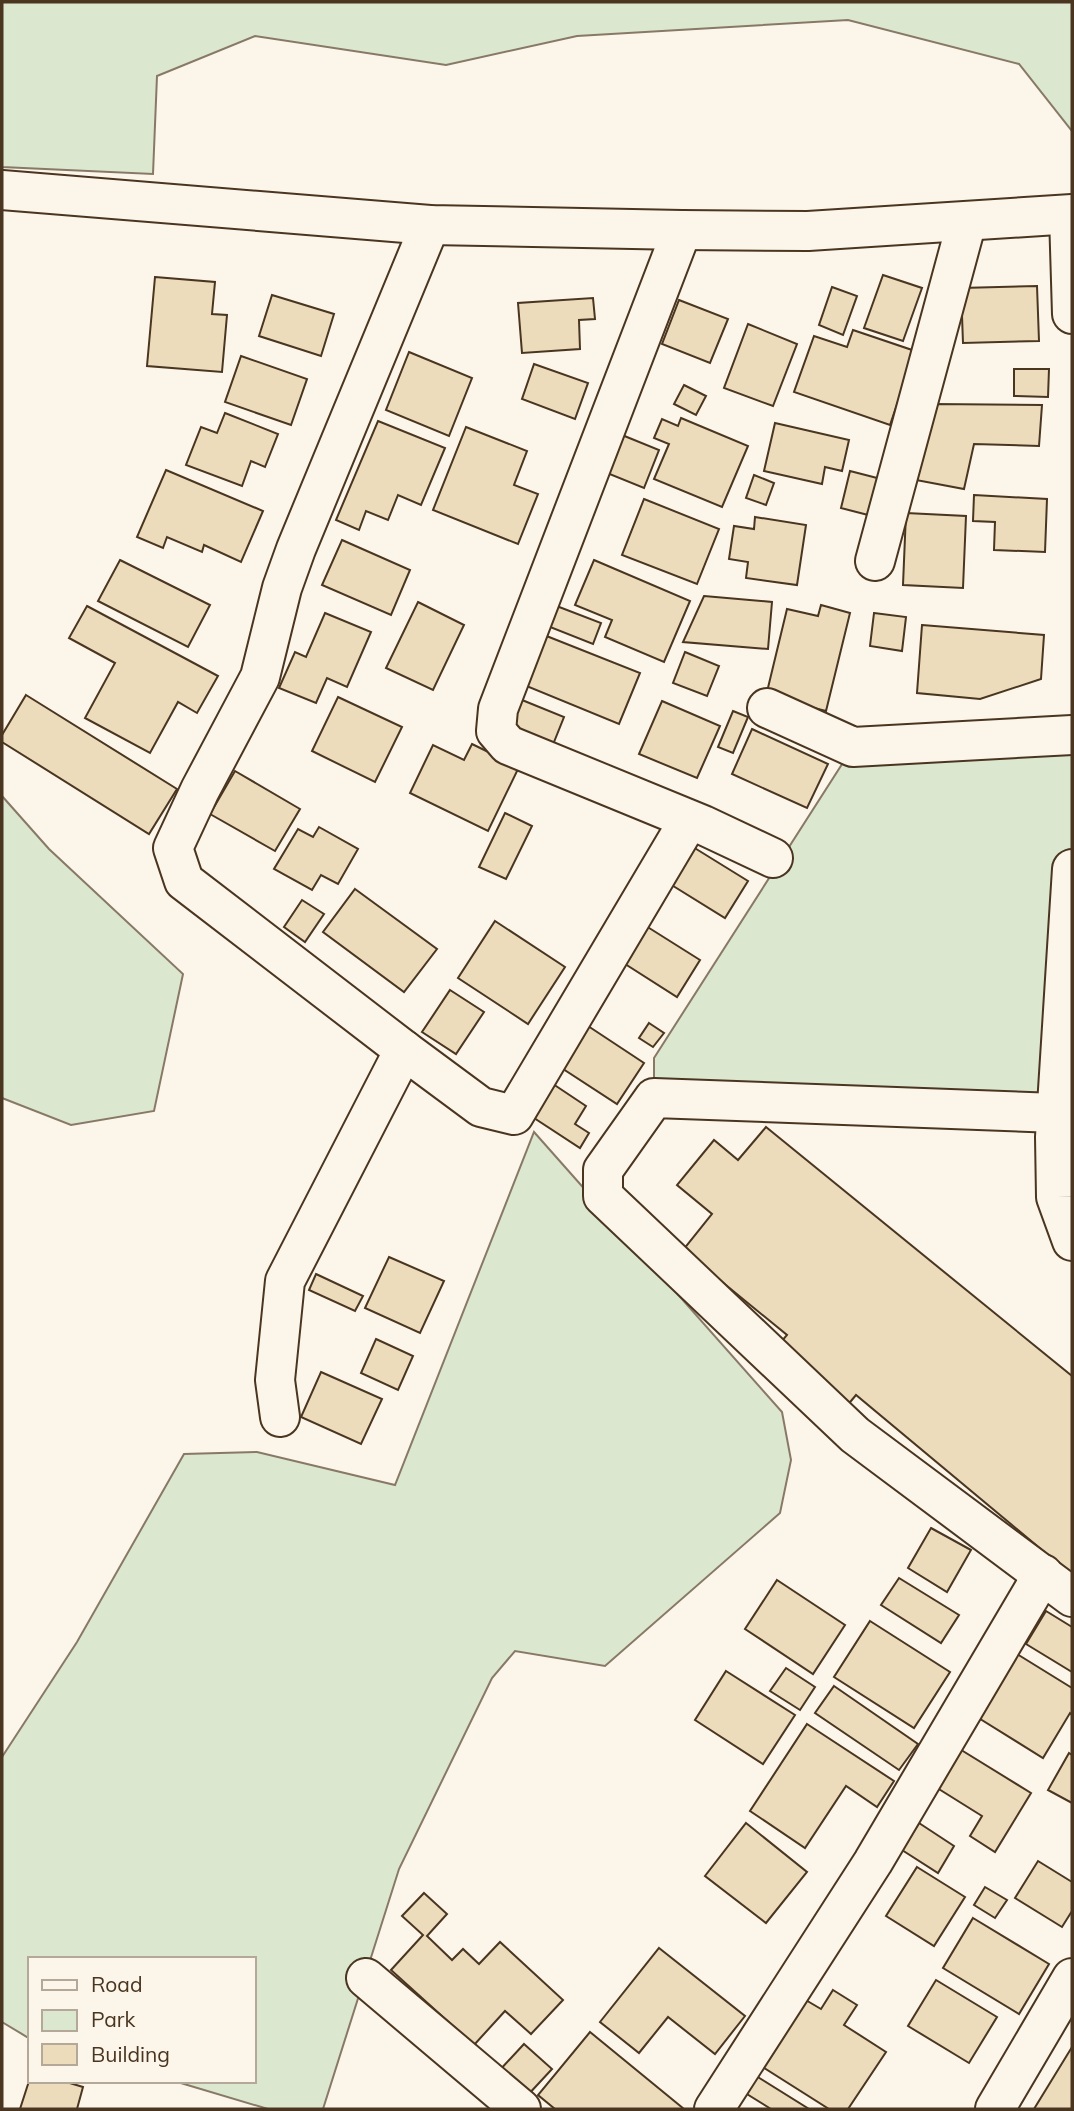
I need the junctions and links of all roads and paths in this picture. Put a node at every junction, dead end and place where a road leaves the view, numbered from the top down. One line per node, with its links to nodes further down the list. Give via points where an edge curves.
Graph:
1 (2, 190): 4 (street)
2 (1071, 215): 3 (street); 6 (street)
3 (967, 220): 5 (street, via 808,231); 7 (street)
4 (430, 225): 5 (street); 13 (street, via 296,549 260,677 173,848 184,881)
5 (682, 230): 10 (street, via 498,709 496,731 508,745)
6 (1072, 314)
7 (875, 561)
8 (766, 708): 9 (street, via 853,747)
9 (1072, 735)
10 (689, 820): 11 (street); 13 (street, via 514,1115 481,1107)
11 (773, 858)
12 (1072, 869): 14 (street)
13 (404, 1050): 16 (street, via 285,1281 275,1380)
14 (1056, 1113): 15 (street, via 1056,1197); 17 (street, via 654,1098 603,1170 603,1196 855,1435)
15 (1072, 1241)
16 (280, 1417)
17 (1058, 1585): 21 (street)
18 (366, 1978): 20 (street)
19 (1072, 1978): 22 (street)
20 (521, 2109)
21 (714, 2109)
22 (995, 2109)

